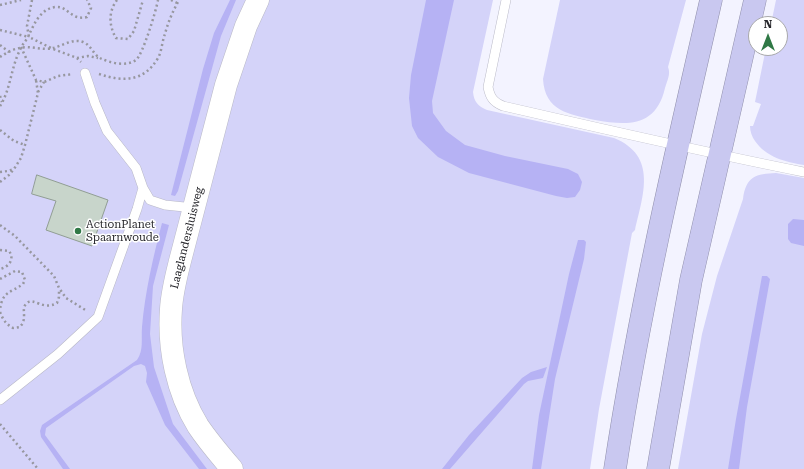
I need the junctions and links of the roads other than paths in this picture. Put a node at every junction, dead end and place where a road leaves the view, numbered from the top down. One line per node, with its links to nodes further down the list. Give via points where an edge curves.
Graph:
1 (258, 0): 10 (street, Laaglandersluisweg, via 246,26 226,85)
2 (506, 0): 6 (lane, via 488,87 495,103)
3 (711, 0): 6 (highway)
4 (755, 0): 7 (highway)
5 (88, 72): 9 (lane, via 94,103 107,131 136,168)
6 (677, 145): 7 (lane); 13 (highway, via 635,344)
7 (719, 154): 8 (lane); 14 (highway, via 691,280)
8 (804, 172)
9 (143, 188): 10 (lane, via 150,200 165,205); 11 (lane, via 98,317 58,354)
10 (194, 208): 12 (street, Laaglandersluisweg, via 174,285 170,330 172,349 182,394 191,414)
11 (0, 400)
12 (232, 469)
13 (615, 469)
14 (658, 469)

